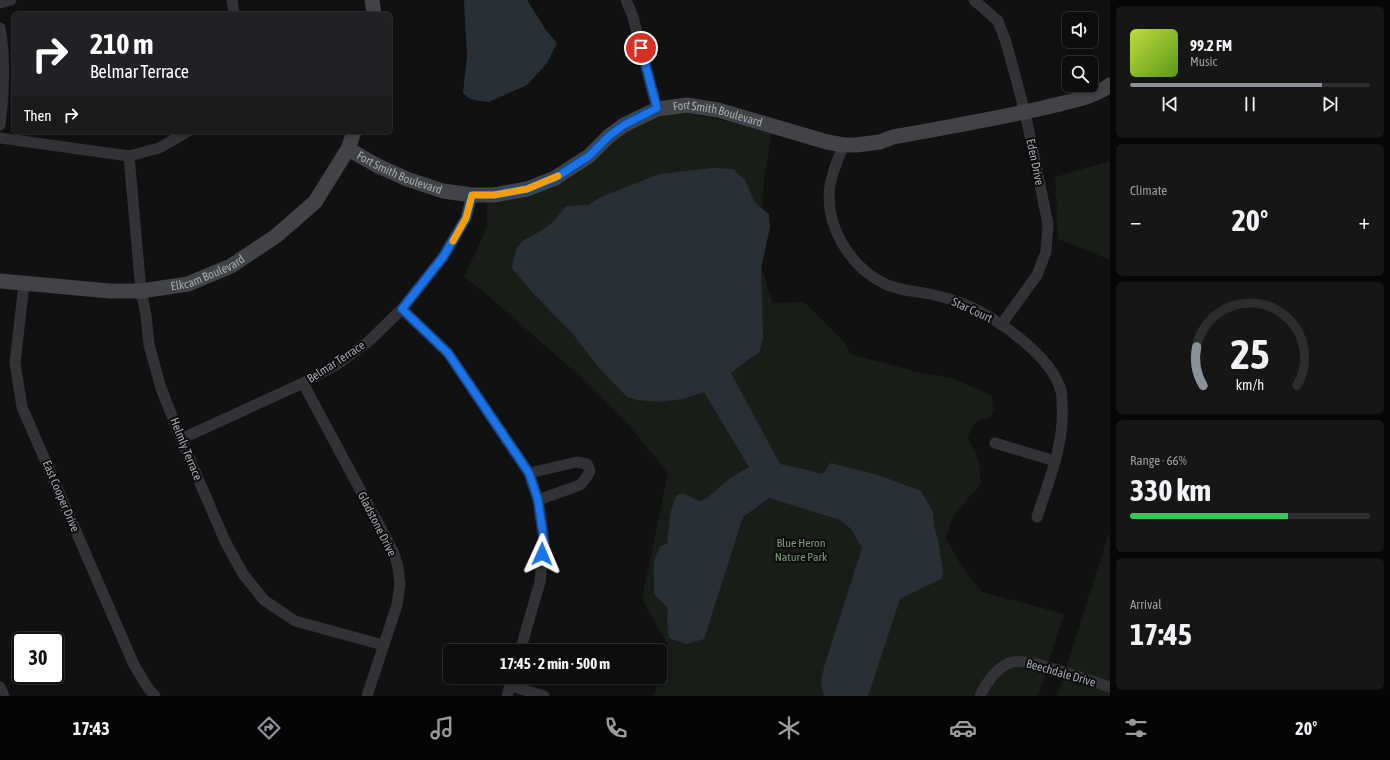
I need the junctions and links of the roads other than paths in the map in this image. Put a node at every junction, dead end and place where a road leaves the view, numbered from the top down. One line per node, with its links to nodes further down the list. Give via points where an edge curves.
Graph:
1 (11, 0): 6 (street)
2 (232, 0): 7 (street)
3 (372, 0): 8 (street)
4 (626, 0): 11 (street, via 633,17)
5 (974, 0): 12 (street, Eden Drive, via 998,21)
6 (0, 3)
7 (234, 12)
8 (374, 12)
9 (0, 28): 13 (street, via 3,44 4,95)
10 (1110, 85): 12 (street, Fort Smith Boulevard, via 1092,95)
11 (657, 108): 17 (street, Fort Smith Boulevard, via 687,105 718,110); 20 (street, Fort Smith Boulevard, via 624,125 589,156 555,178 527,189 494,195)
12 (1025, 112): 17 (street, Fort Smith Boulevard, via 893,137 880,142); 25 (street, Eden Drive, via 1048,224 1046,252 1037,275)
13 (0, 126)
14 (184, 134): 19 (street, via 159,148)
15 (353, 134): 18 (street, Elkcam Boulevard)
16 (0, 138): 19 (street)
17 (844, 145): 25 (street, Star Court, via 835,164 830,186 832,216 844,248 862,269 886,284 965,305)
18 (348, 149): 20 (street, Fort Smith Boulevard, via 407,180 442,191); 23 (street, Elkcam Boulevard, via 315,202 276,236 231,266 188,284)
19 (129, 156): 23 (street, Helmly Terrace)
20 (472, 195): 24 (street, Belmar Terrace, via 466,218 443,257)
21 (0, 281): 22 (street, Elkcam Boulevard)
22 (24, 284): 23 (street, Elkcam Boulevard, via 110,291); 39 (street, East Cooper Drive, via 15,363 22,407 134,665)
23 (141, 290): 27 (street, Helmly Terrace, via 149,345 161,388)
24 (402, 309): 26 (street, Belmar Terrace, via 368,342); 30 (street, via 448,353)
25 (1001, 325): 29 (street, Star Court, via 1033,349 1051,369 1061,391 1063,418)
26 (303, 384): 27 (street, Belmar Terrace); 34 (street, Gladstone Drive, via 393,551 398,567 398,605)
27 (181, 440): 34 (street, Helmly Terrace, via 242,574 264,600 296,621)
28 (994, 443): 29 (street)
29 (1055, 461): 32 (street, Star Court)
30 (529, 473): 31 (street); 31 (street, via 577,462 587,464 590,471 580,485)
31 (538, 500): 33 (street, via 544,541 540,582)
32 (1037, 517)
33 (522, 644)
34 (383, 645): 40 (street, Gladstone Drive)
35 (510, 686): 41 (street)
36 (0, 687): 38 (street)
37 (1110, 687): 42 (street, Beechdale Drive, via 1028,661 1013,662 998,670)
38 (4, 696)
39 (155, 696)
40 (367, 696)
41 (544, 696)
42 (980, 696)

